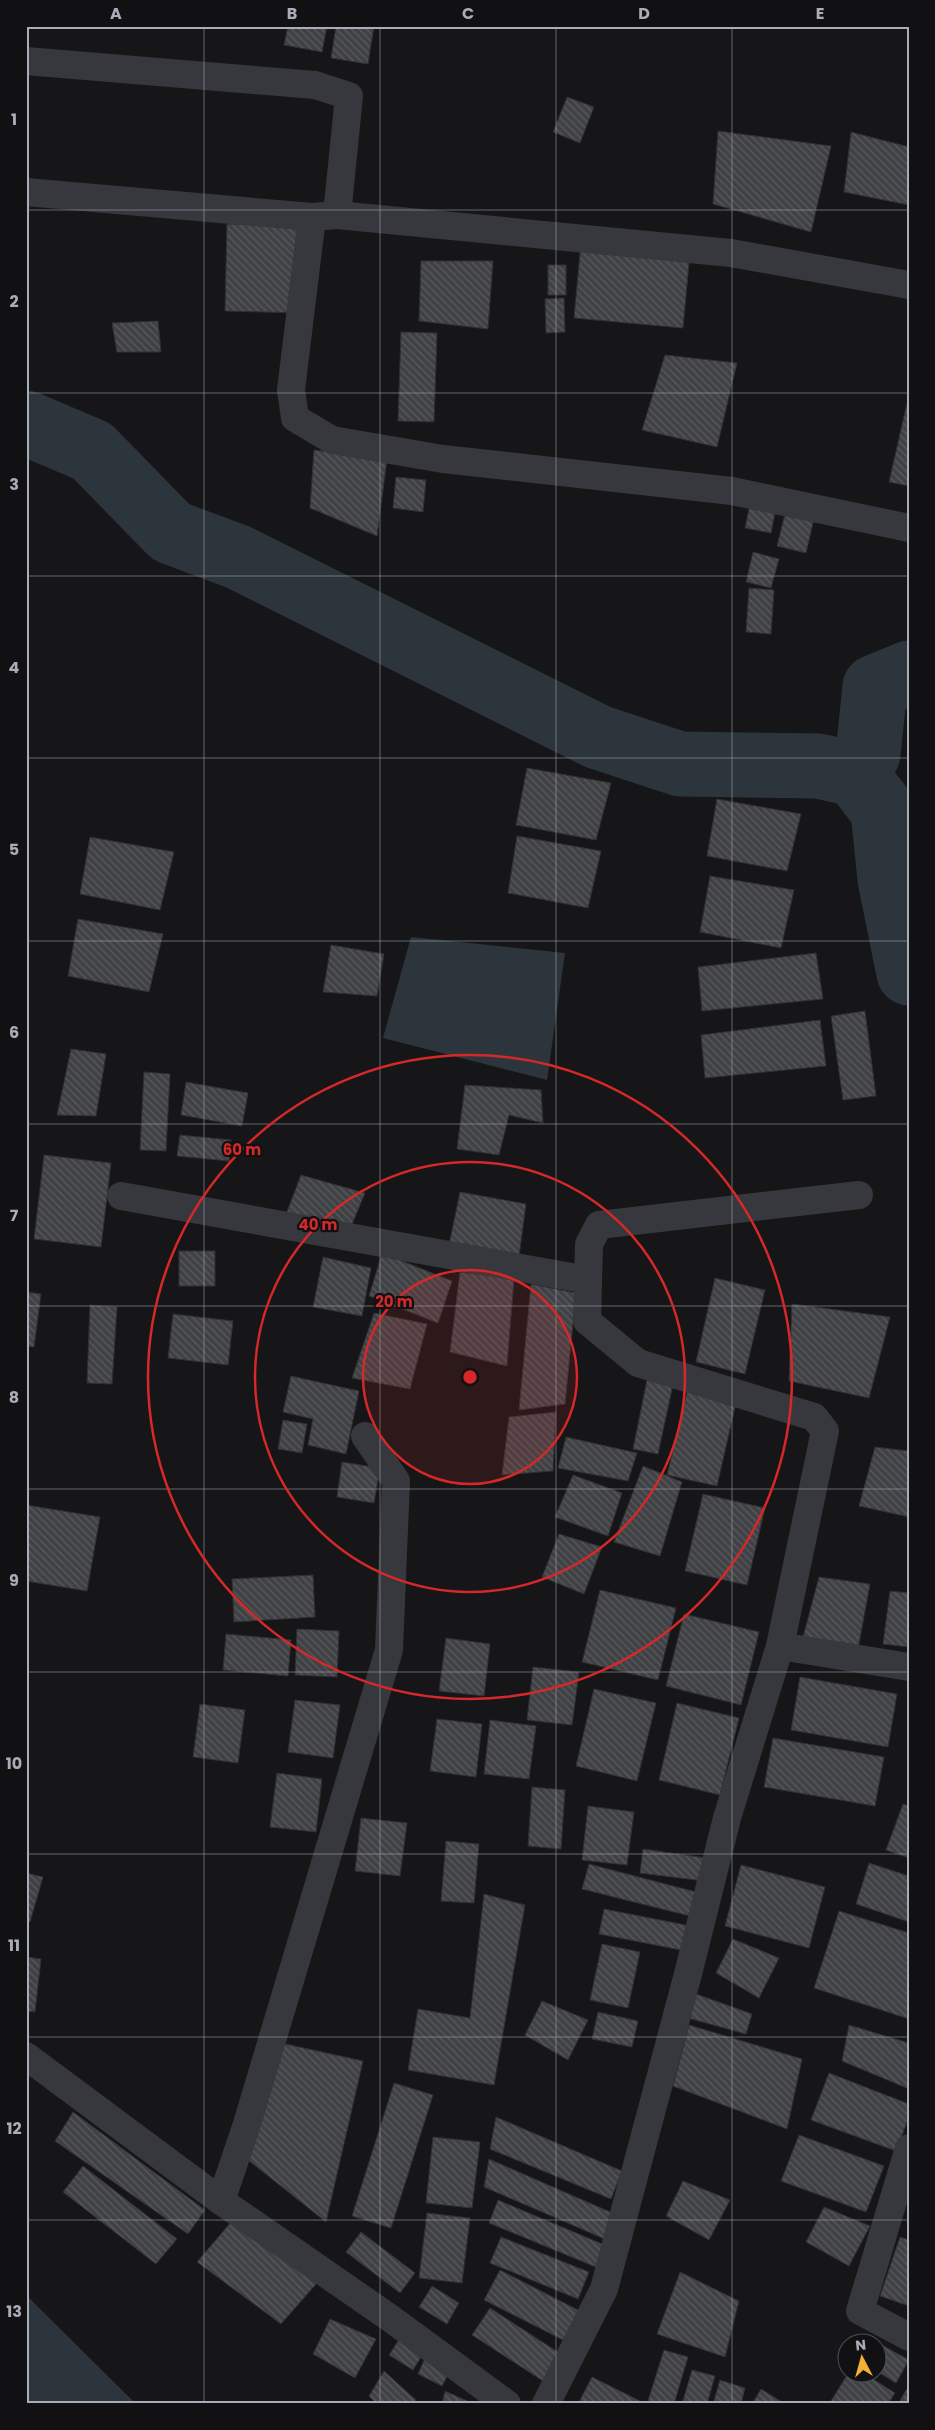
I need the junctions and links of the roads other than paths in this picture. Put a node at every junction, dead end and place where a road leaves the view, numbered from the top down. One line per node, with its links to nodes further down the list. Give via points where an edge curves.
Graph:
1 (26, 61): 3 (street, via 315,85 349,96)
2 (26, 192): 3 (street)
3 (324, 216): 4 (street, via 731,253); 5 (street, via 291,390 295,418 332,440 443,459 732,491)
4 (909, 285)
5 (909, 528)
6 (858, 1195): 8 (street, via 599,1226 589,1244)
7 (121, 1196): 8 (street)
8 (588, 1280): 10 (street, via 587,1321 638,1362 814,1417 825,1431)
9 (365, 1436): 14 (street, via 396,1481 389,1650)
10 (780, 1646): 11 (street); 17 (street, via 726,1818 604,2289)
11 (909, 1667)
12 (26, 2056): 14 (street)
13 (909, 2148): 15 (street, via 860,2311)
14 (221, 2201): 16 (street, via 390,2318)
15 (909, 2337)
16 (506, 2404)
17 (546, 2404)

